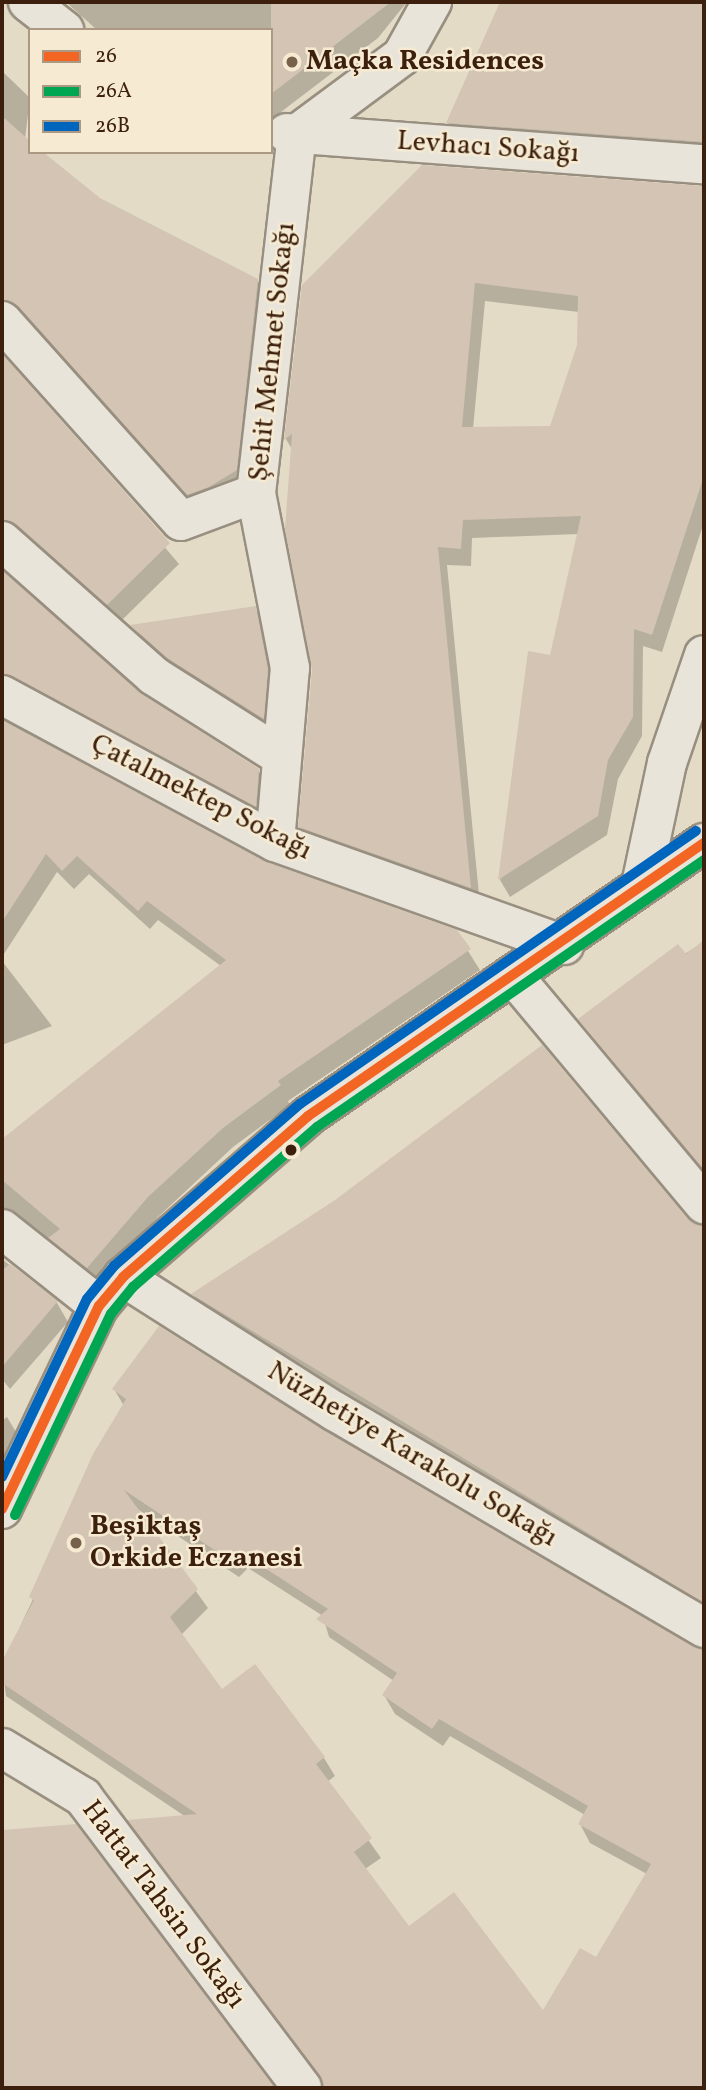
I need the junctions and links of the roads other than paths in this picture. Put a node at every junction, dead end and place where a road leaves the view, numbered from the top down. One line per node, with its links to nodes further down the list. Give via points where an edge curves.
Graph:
1 (29, 2): 3 (street)
2 (432, 2): 4 (street, via 401,56)
3 (62, 28)
4 (284, 133): 5 (street, Levhacı Sokağı); 7 (street, Şehit Mehmet Sokağı)
5 (704, 164)
6 (2, 321): 7 (street, via 181,521)
7 (256, 493): 11 (street, Şehit Mehmet Sokağı, via 290,668)
8 (2, 541): 11 (street, via 154,676)
9 (700, 686): 14 (street)
10 (2, 695): 12 (street, Çatalmektep Sokağı)
11 (282, 757): 12 (street, Şehit Mehmet Sokağı)
12 (275, 842): 15 (street, Çatalmektep Sokağı)
13 (704, 844): 14 (street)
14 (641, 885): 15 (street)
15 (564, 945): 16 (street)
16 (515, 978): 17 (street); 19 (street, via 308,1116)
17 (704, 1204)
18 (2, 1229): 20 (street)
19 (123, 1277): 20 (street); 22 (street, Nüzhetiye Karakolu Sokağı, via 336,1412)
20 (99, 1306): 21 (street)
21 (2, 1509)
22 (704, 1628)
23 (2, 1748): 24 (street, Hattat Tahsin Sokağı, via 83,1797)
24 (302, 2088)

